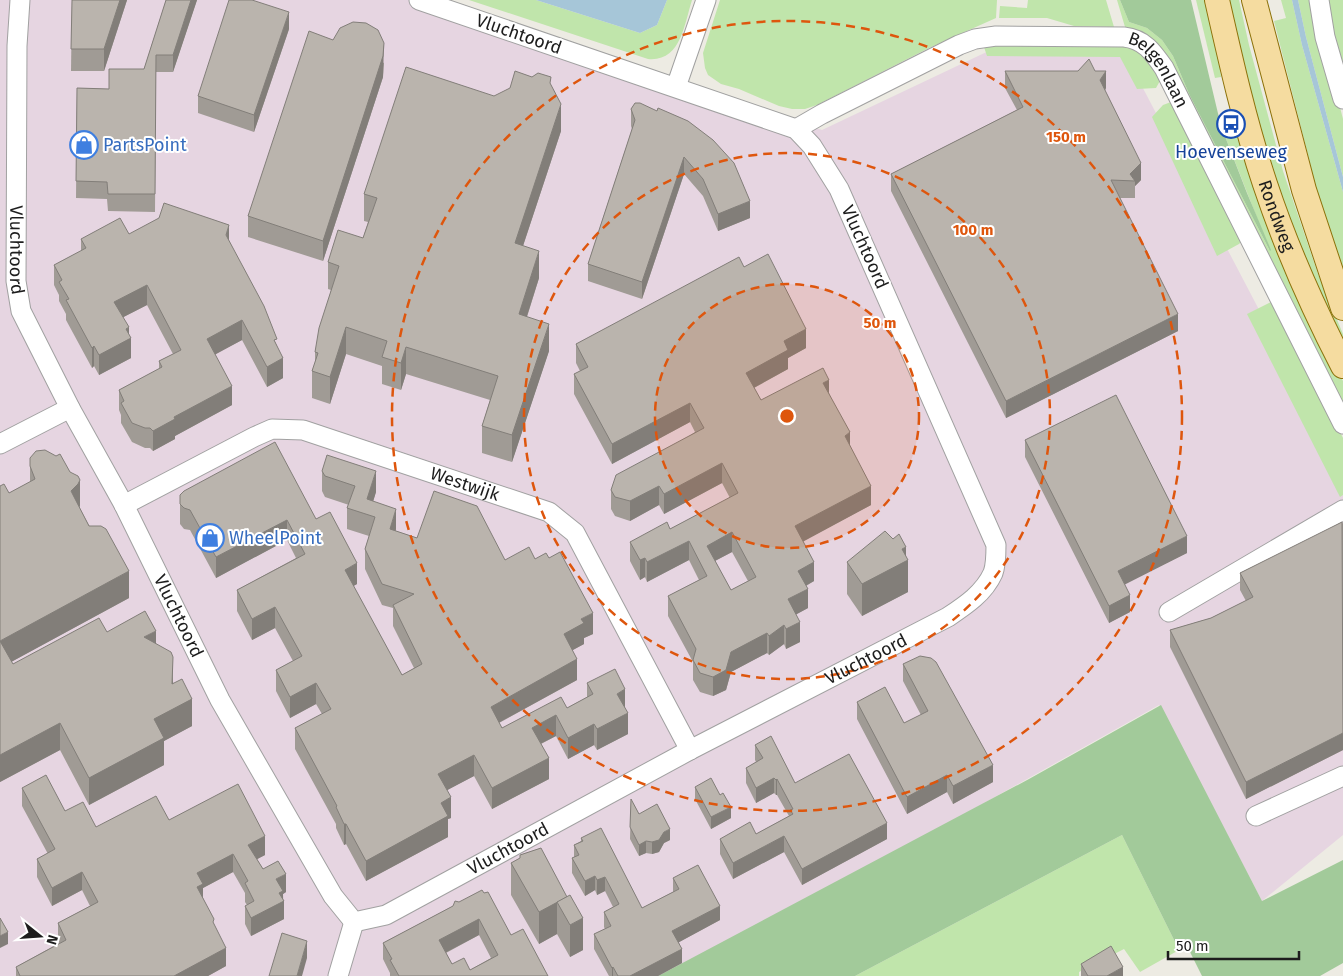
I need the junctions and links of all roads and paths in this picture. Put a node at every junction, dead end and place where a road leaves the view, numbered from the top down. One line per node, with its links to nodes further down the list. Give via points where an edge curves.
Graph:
1 (20, 0): 7 (street, Vluchtoord)
2 (419, 0): 8 (street, Vluchtoord)
3 (706, 0): 8 (street)
4 (1216, 0): 12 (main road, Rondweg, via 1265,184 1297,268)
5 (1254, 0): 11 (main road, Rondweg, via 1304,190)
6 (1318, 0): 9 (street)
7 (9, 46): 13 (street, Vluchtoord, via 16,281 21,312)
8 (676, 87): 10 (street, Vluchtoord)
9 (1343, 99)
10 (796, 129): 14 (street, Belgenlaan, via 975,39 996,36 1124,37 1140,41 1164,68); 19 (street, Vluchtoord, via 812,146 839,189 996,545 994,571 970,602 948,617)
11 (1343, 308)
12 (1343, 366)
13 (70, 408): 15 (street); 16 (street, Vluchtoord)
14 (1343, 424)
15 (0, 444)
16 (124, 505): 19 (street, Westwijk, via 272,429 303,430 549,512 575,533); 22 (street, Vluchtoord, via 220,700 333,896)
17 (1343, 510): 18 (street)
18 (1169, 612)
19 (690, 750): 22 (street, Vluchtoord, via 386,915)
20 (1343, 776): 21 (street)
21 (1256, 816)
22 (354, 922): 23 (street)
23 (338, 976)

